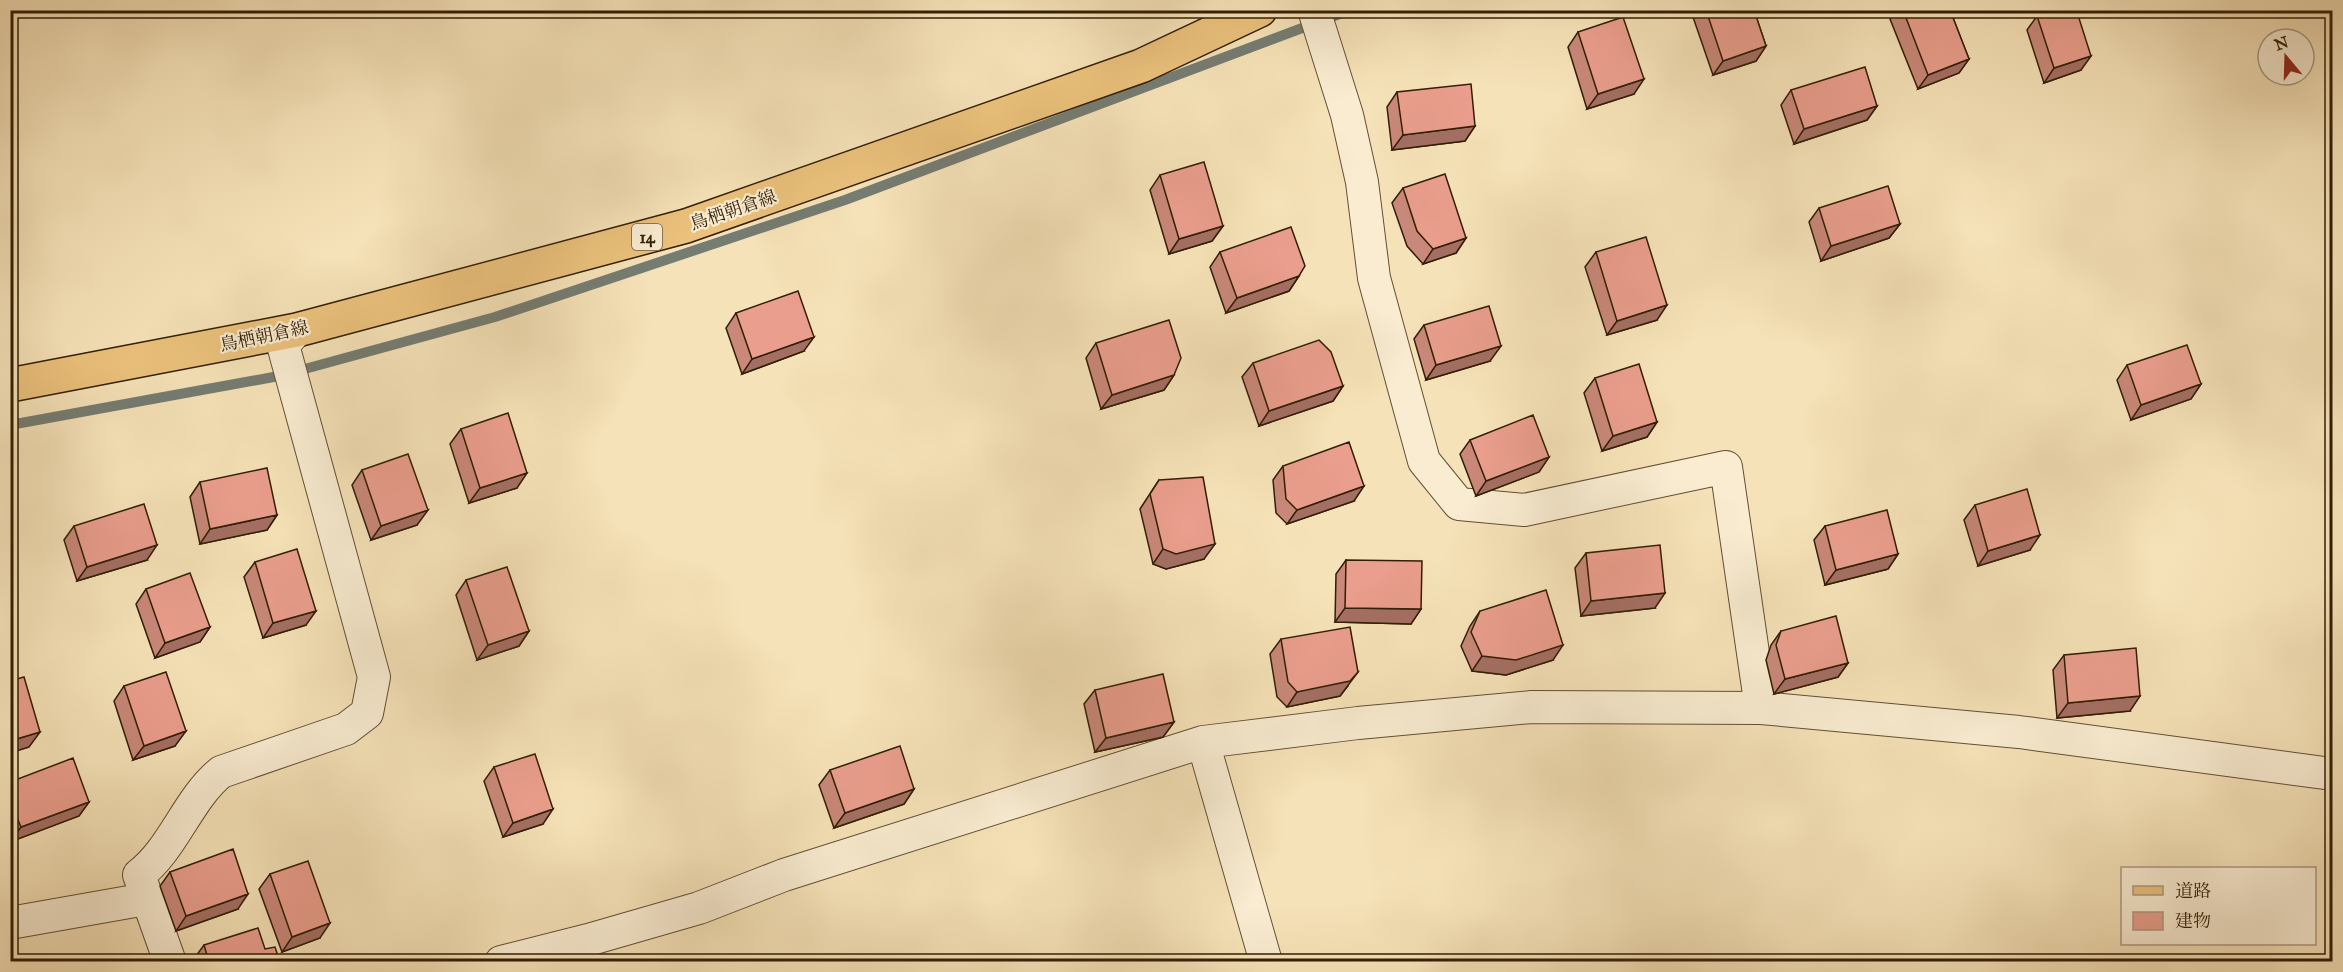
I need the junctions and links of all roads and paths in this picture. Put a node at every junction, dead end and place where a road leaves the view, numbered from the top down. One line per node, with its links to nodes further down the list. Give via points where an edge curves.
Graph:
1 (1260, 10): 3 (main road, 鳥栖朝倉線 / 14, via 1141,66 686,226)
2 (1314, 10): 5 (street, via 1347,115 1362,182 1374,278 1424,461 1459,504 1524,510 1725,468)
3 (290, 338): 4 (main road, 鳥栖朝倉線 / 14); 8 (street, via 304,422 374,677 367,713 346,729 221,772 206,784 153,864 139,875)
4 (10, 385)
5 (1761, 708): 6 (street, via 1532,707); 7 (street, via 2019,732)
6 (1203, 742): 11 (street, via 784,875 699,908); 12 (street)
7 (2332, 774)
8 (146, 899): 9 (street); 10 (street)
9 (10, 923)
10 (170, 962)
11 (501, 962)
12 (1266, 962)

